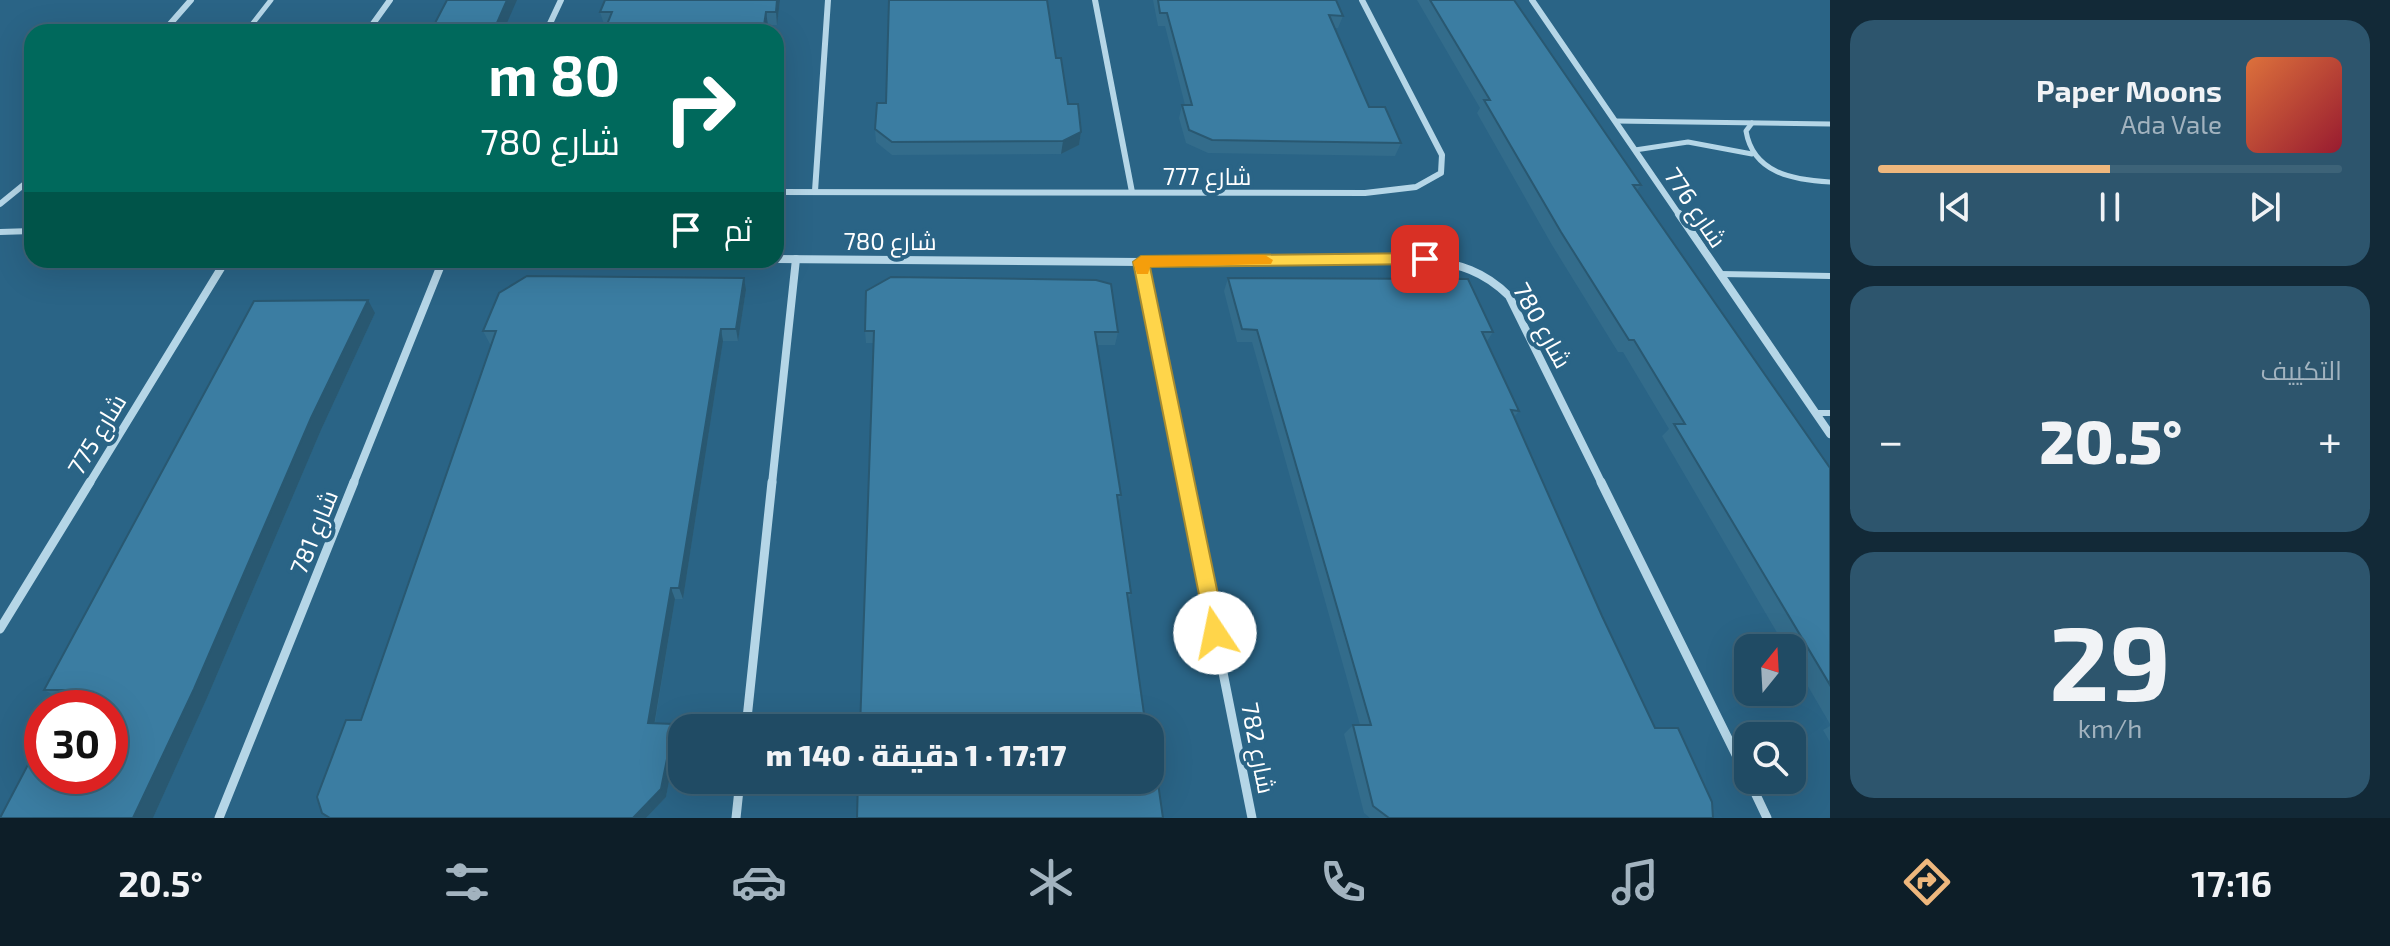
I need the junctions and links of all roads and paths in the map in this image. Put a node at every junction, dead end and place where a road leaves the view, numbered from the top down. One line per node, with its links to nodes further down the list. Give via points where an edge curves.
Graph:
1 (191, 0): 9 (street)
2 (271, 0): 10 (lane)
3 (390, 0): 11 (street)
4 (561, 0): 12 (street)
5 (828, 0): 20 (street)
6 (1095, 0): 22 (street)
7 (1362, 0): 22 (street, شارع 777, via 1442,155 1441,173 1428,185 1365,193)
8 (1532, 0): 13 (street, شارع 776)
9 (170, 24)
10 (252, 24)
11 (373, 24)
12 (550, 24)
13 (1615, 121): 14 (lane); 16 (street, شارع 776)
14 (1752, 123): 15 (lane); 17 (lane, via 1746,131)
15 (1830, 124)
16 (1635, 150): 17 (lane, via 1688,142); 31 (street, شارع 776)
17 (1752, 154): 18 (lane, via 1782,175)
18 (1830, 182)
19 (24, 184): 23 (street)
20 (815, 191): 21 (street, شارع 777); 22 (street, شارع 777)
21 (784, 192)
22 (1132, 192)
23 (0, 204)
24 (24, 231): 25 (lane)
25 (0, 232)
26 (784, 259): 27 (street, شارع 780)
27 (796, 259): 28 (street, شارع 780); 37 (street)
28 (1141, 262): 38 (street, شارع 780, via 1425,259 1456,263 1492,278 1509,296); 43 (street, شارع 782)
29 (221, 268): 36 (street, شارع 775)
30 (440, 268): 41 (street, شارع 781)
31 (1720, 274): 32 (lane); 33 (street, شارع 776)
32 (1830, 276)
33 (1816, 413): 34 (lane); 35 (street, شارع 776)
34 (1830, 413)
35 (1830, 434)
36 (0, 629)
37 (747, 714)
38 (1734, 751)
39 (739, 794): 42 (street)
40 (1755, 794): 44 (street, شارع 780)
41 (219, 818)
42 (736, 818)
43 (1252, 818)
44 (1767, 818)

